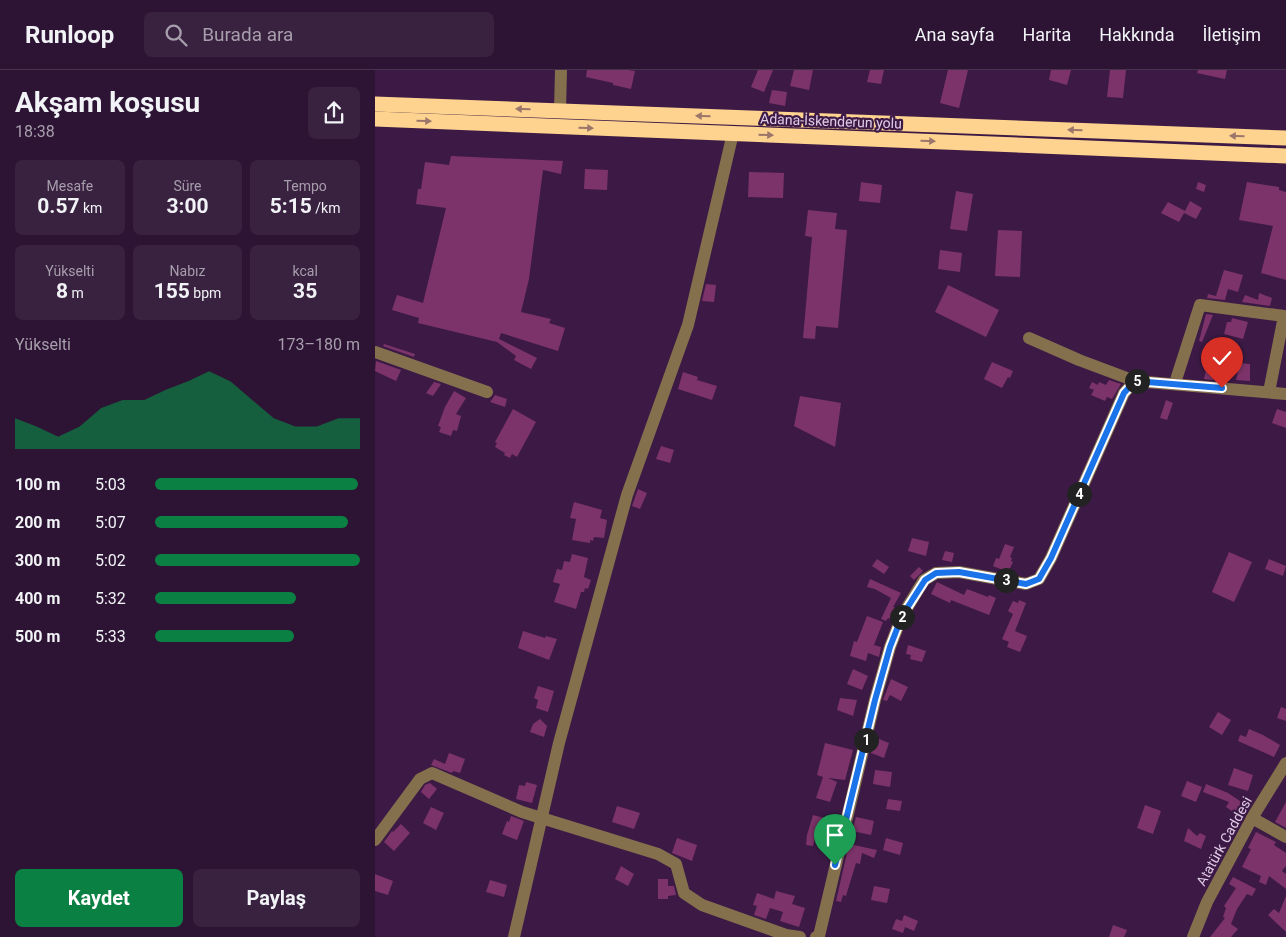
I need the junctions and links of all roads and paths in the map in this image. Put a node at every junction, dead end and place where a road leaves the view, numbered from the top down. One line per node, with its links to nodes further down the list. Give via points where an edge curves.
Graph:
1 (561, 70): 3 (street)
2 (375, 104): 3 (highway, one-way to 2)
3 (560, 111): 6 (highway, one-way to 3)
4 (375, 119): 5 (highway, Adana-İskenderun yolu, one-way to 5)
5 (733, 133): 7 (highway, Adana-İskenderun yolu, one-way to 7); 17 (street, via 688,325 627,495)
6 (1286, 138)
7 (1286, 156)
8 (1285, 313): 12 (street, via 1200,305); 14 (street)
9 (1029, 338): 11 (street)
10 (375, 352): 13 (street)
11 (1135, 381): 12 (street); 23 (street, via 1124,393 1039,579 1026,584 959,572 936,573 925,580 902,616 875,700 819,936)
12 (1175, 384): 14 (street)
13 (487, 392)
14 (1269, 392): 15 (street)
15 (1286, 394)
16 (1284, 769): 18 (street, Atatürk Caddesi)
17 (541, 818): 20 (street, via 432,773 420,779); 21 (street); 22 (street, via 658,854 676,864 684,893 702,905)
18 (1252, 818): 19 (street); 24 (street, Atatürk Caddesi, via 1207,902)
19 (1286, 837)
20 (375, 840)
21 (514, 937)
22 (800, 937)
23 (816, 937)
24 (1193, 937)

